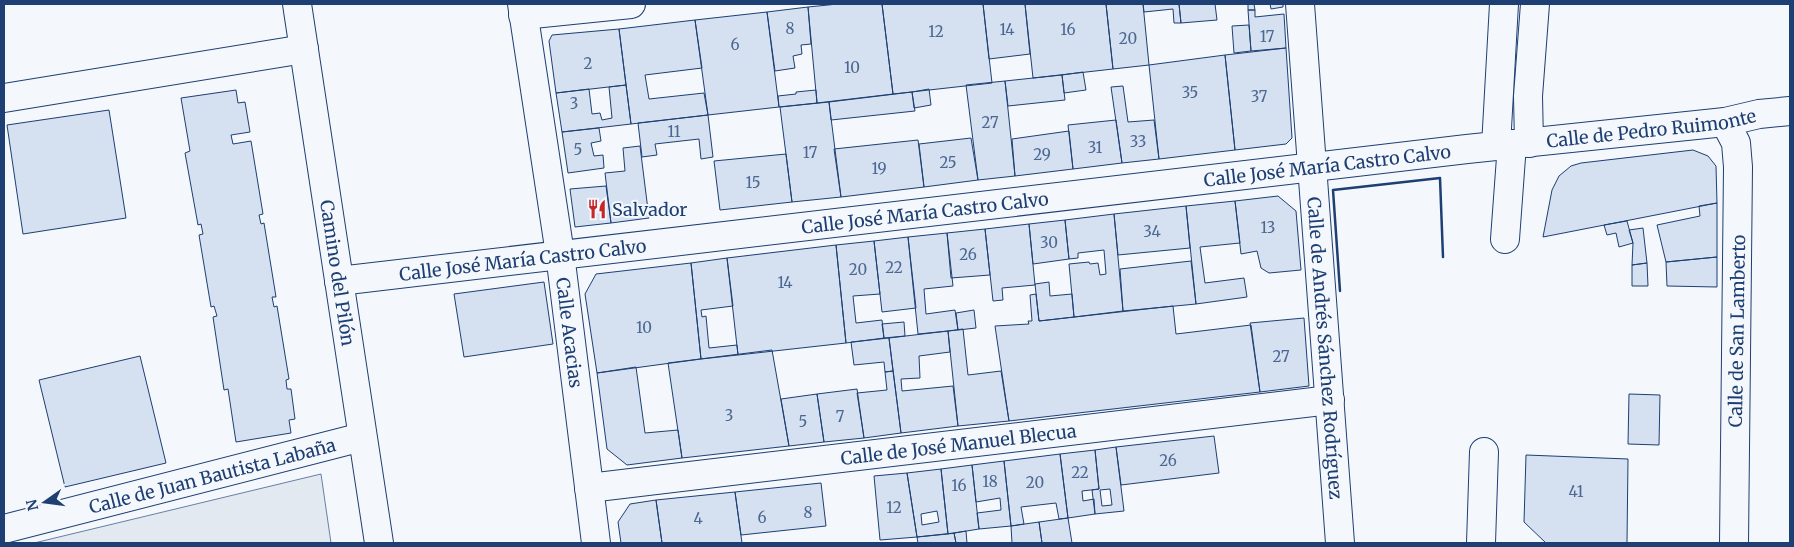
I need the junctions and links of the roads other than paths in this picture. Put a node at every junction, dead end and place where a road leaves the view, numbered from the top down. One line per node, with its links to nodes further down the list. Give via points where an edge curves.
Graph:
1 (297, 4): 7 (street, Camino del Pilón)
2 (631, 4): 6 (street)
3 (1300, 4): 12 (street, Calle de Andrés Sánchez Rodríguez)
4 (1504, 4): 11 (street)
5 (1535, 4): 11 (street, via 1528,96)
6 (523, 10): 14 (street, Calle Acacias)
7 (304, 49): 8 (street); 15 (street, Camino del Pilón)
8 (4, 98)
9 (1790, 111): 10 (street, Calle de Pedro Ruimonte)
10 (1725, 122): 11 (street, Calle de Pedro Ruimonte); 25 (street, Calle de San Lamberto, via 1736,143 1738,167)
11 (1512, 145): 12 (street, Calle José María Castro Calvo); 13 (street)
12 (1313, 167): 14 (street, Calle José María Castro Calvo); 16 (street, Calle de Andrés Sánchez Rodríguez)
13 (1505, 239)
14 (560, 254): 15 (street, Calle José María Castro Calvo); 19 (street, Calle Acacias)
15 (339, 281): 17 (street, Camino del Pilón)
16 (1330, 400): 19 (street, Calle de José Manuel Blecua); 23 (street, Calle de Andrés Sánchez Rodríguez)
17 (362, 437): 20 (street, Calle de Juan Bautista Labaña); 21 (street, Camino del Pilón)
18 (1484, 452): 24 (street)
19 (589, 488): 22 (street, Calle Acacias)
20 (4, 529)
21 (379, 543)
22 (596, 543)
23 (1340, 543)
24 (1481, 543)
25 (1734, 543)

